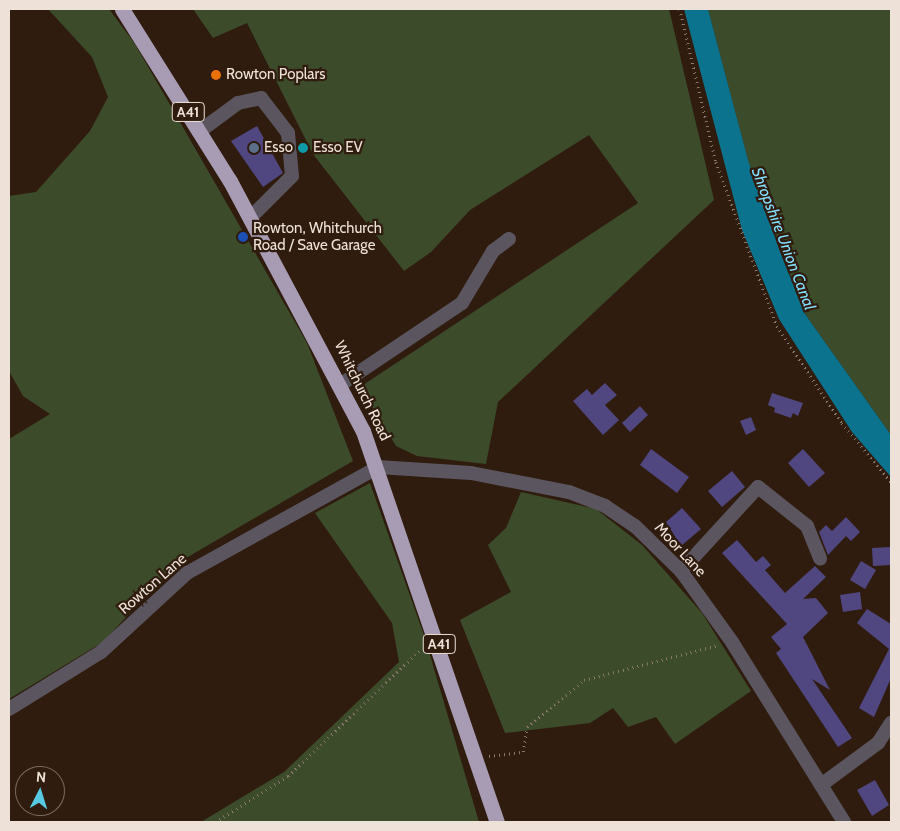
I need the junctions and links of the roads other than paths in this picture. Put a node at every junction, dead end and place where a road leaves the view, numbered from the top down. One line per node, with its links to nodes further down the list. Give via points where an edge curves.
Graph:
1 (122, 9): 2 (highway, Whitchurch Road / A41)
2 (200, 131): 3 (highway, Whitchurch Road / A41); 3 (street, via 238,103 261,98 288,133 292,176)
3 (250, 218): 5 (highway, Whitchurch Road / A41)
4 (509, 239): 5 (street, via 494,251 462,303)
5 (340, 385): 6 (highway, Whitchurch Road / A41)
6 (378, 467): 8 (street, Moor Lane, via 471,473 569,492 605,506 627,521); 9 (street, Rowton Lane, via 187,573 101,652); 12 (highway, Whitchurch Road / A41)
7 (820, 558): 8 (street, via 807,526 758,488)
8 (681, 571): 11 (street, Moor Lane, via 732,642)
9 (9, 709)
10 (891, 723): 11 (street, via 878,743)
11 (821, 785): 13 (street, Moor Lane)
12 (497, 822)
13 (844, 822)

